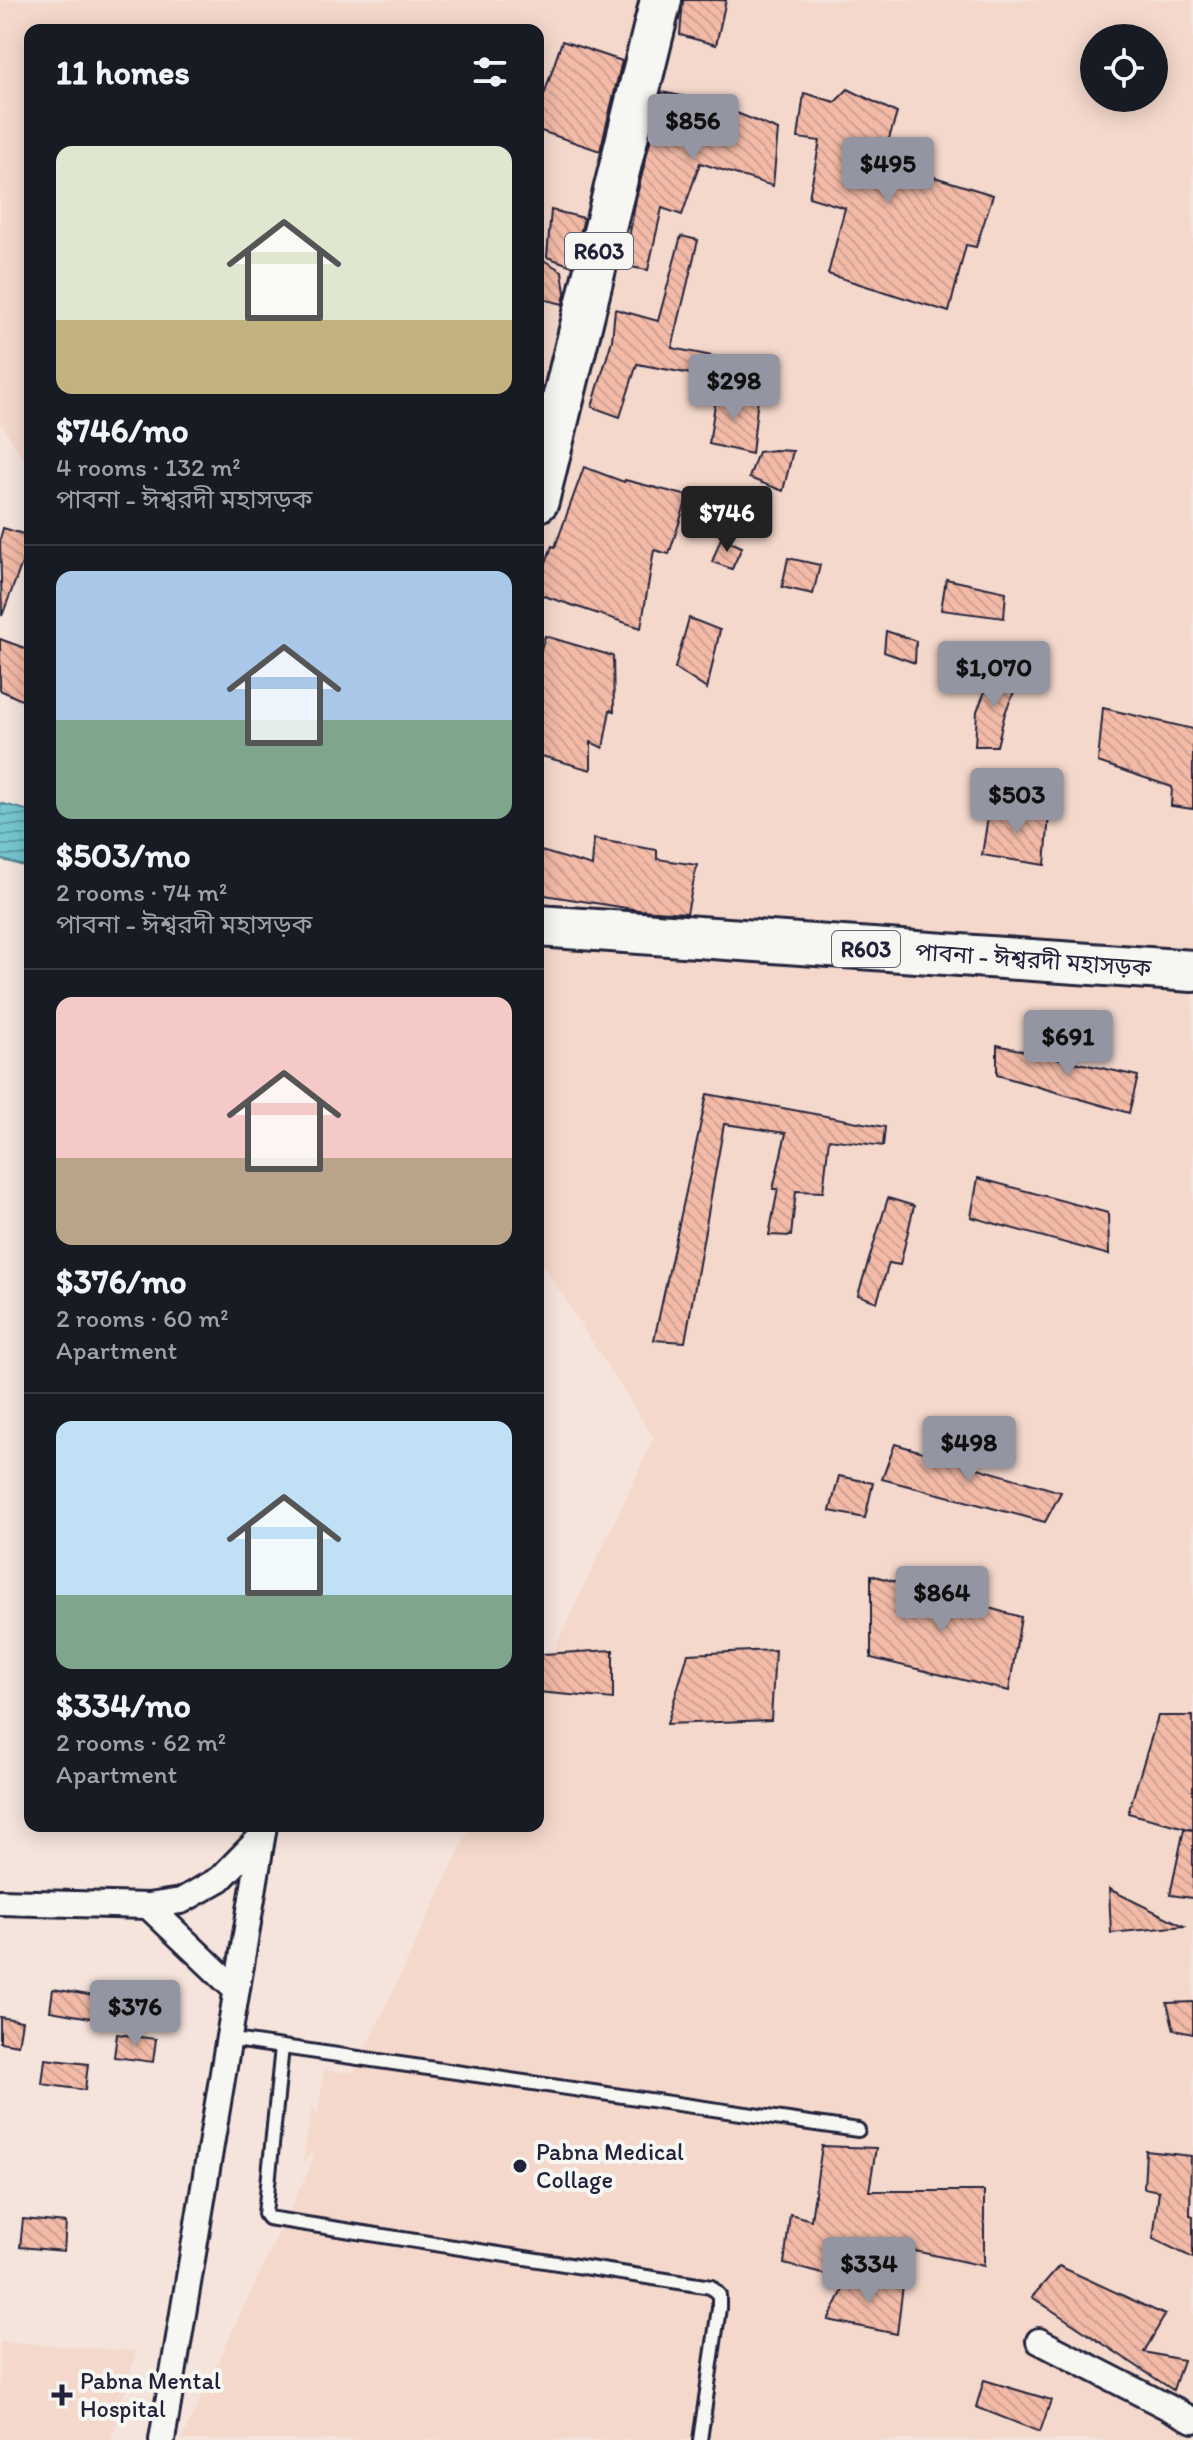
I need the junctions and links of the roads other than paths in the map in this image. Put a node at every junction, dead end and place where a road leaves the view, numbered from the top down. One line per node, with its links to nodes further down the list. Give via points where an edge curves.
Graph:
1 (661, 0): 2 (main road, R603)
2 (544, 477)
3 (544, 926): 4 (main road, পাবনা - ঈশ্বরদী মহাসড়ক / R603)
4 (1193, 971)
5 (262, 1832): 8 (street, via 220,1879 181,1901)
6 (263, 1832): 9 (street)
7 (0, 1902): 8 (street)
8 (148, 1906): 9 (street)
9 (236, 1990): 10 (street)
10 (227, 2039): 11 (lane); 15 (street)
11 (282, 2047): 12 (lane); 16 (lane, via 268,2218 711,2287 719,2295 719,2308)
12 (858, 2130)
13 (1039, 2341): 14 (street)
14 (1193, 2420)
15 (162, 2440)
16 (700, 2440)

